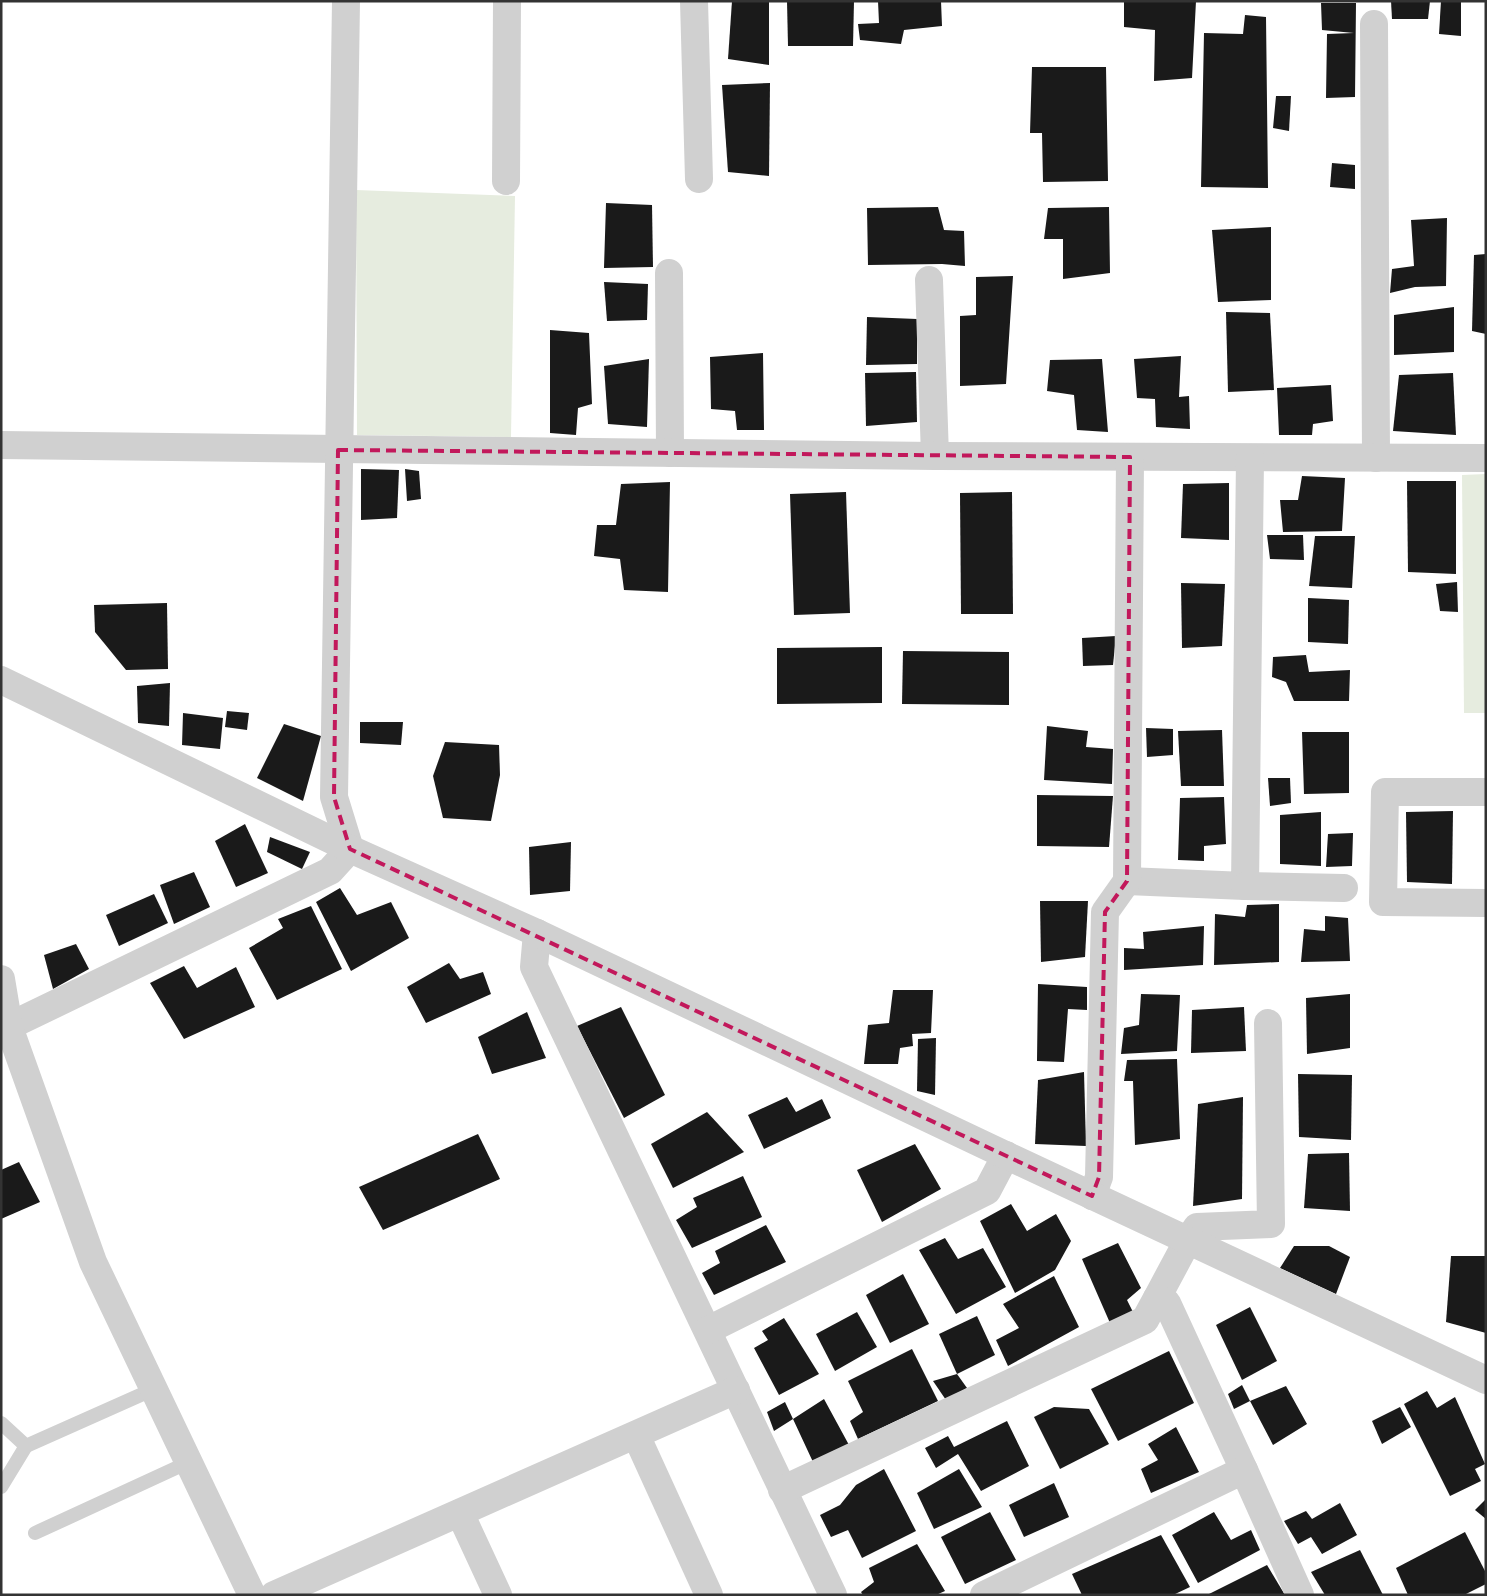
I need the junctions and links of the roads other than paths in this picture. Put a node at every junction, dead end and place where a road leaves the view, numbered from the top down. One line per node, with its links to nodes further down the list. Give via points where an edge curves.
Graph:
1 (346, 1): 10 (street)
2 (507, 1): 6 (street)
3 (694, 1): 5 (street)
4 (1374, 24): 15 (street)
5 (699, 179)
6 (506, 181)
7 (669, 273): 11 (street)
8 (929, 280): 12 (street)
9 (1, 445): 10 (street)
10 (338, 450): 11 (street); 19 (street, via 334,797)
11 (670, 453): 12 (street)
12 (935, 456): 13 (street)
13 (1130, 457): 14 (street); 20 (street)
14 (1250, 458): 15 (street); 21 (street)
15 (1376, 458): 16 (street)
16 (1486, 458)
17 (1, 680): 19 (street)
18 (1486, 792): 23 (street, via 1385,792 1383,902)
19 (350, 849): 24 (street); 27 (street, via 330,871)
20 (1127, 881): 21 (street); 29 (street, via 1105,912 1099,1177)
21 (1246, 886): 22 (street)
22 (1344, 888)
23 (1486, 903)
24 (537, 933): 28 (street); 32 (street, via 534,966)
25 (1, 979): 27 (street)
26 (1268, 1023): 30 (street, via 1270,1224 1197,1227)
27 (5, 1029): 34 (street, via 93,1262)
28 (1006, 1156): 29 (street); 32 (street, via 987,1191)
29 (1092, 1196): 30 (street)
30 (1188, 1240): 31 (street); 33 (street)
31 (1158, 1298): 40 (street, via 1167,1303); 42 (street, via 1146,1320)
32 (708, 1330): 35 (street)
33 (1486, 1380)
34 (154, 1389): 38 (lane); 39 (street)
35 (736, 1390): 37 (street); 42 (street)
36 (1, 1423): 38 (lane)
37 (636, 1434): 43 (street); 48 (street)
38 (26, 1446): 41 (lane)
39 (189, 1462): 44 (lane); 45 (street)
40 (1244, 1470): 50 (street); 51 (street)
41 (1, 1487)
42 (782, 1490): 49 (street)
43 (460, 1513): 46 (street); 47 (street)
44 (35, 1533)
45 (252, 1595)
46 (274, 1595)
47 (498, 1595)
48 (709, 1595)
49 (833, 1595)
50 (984, 1595)
51 (1300, 1595)

